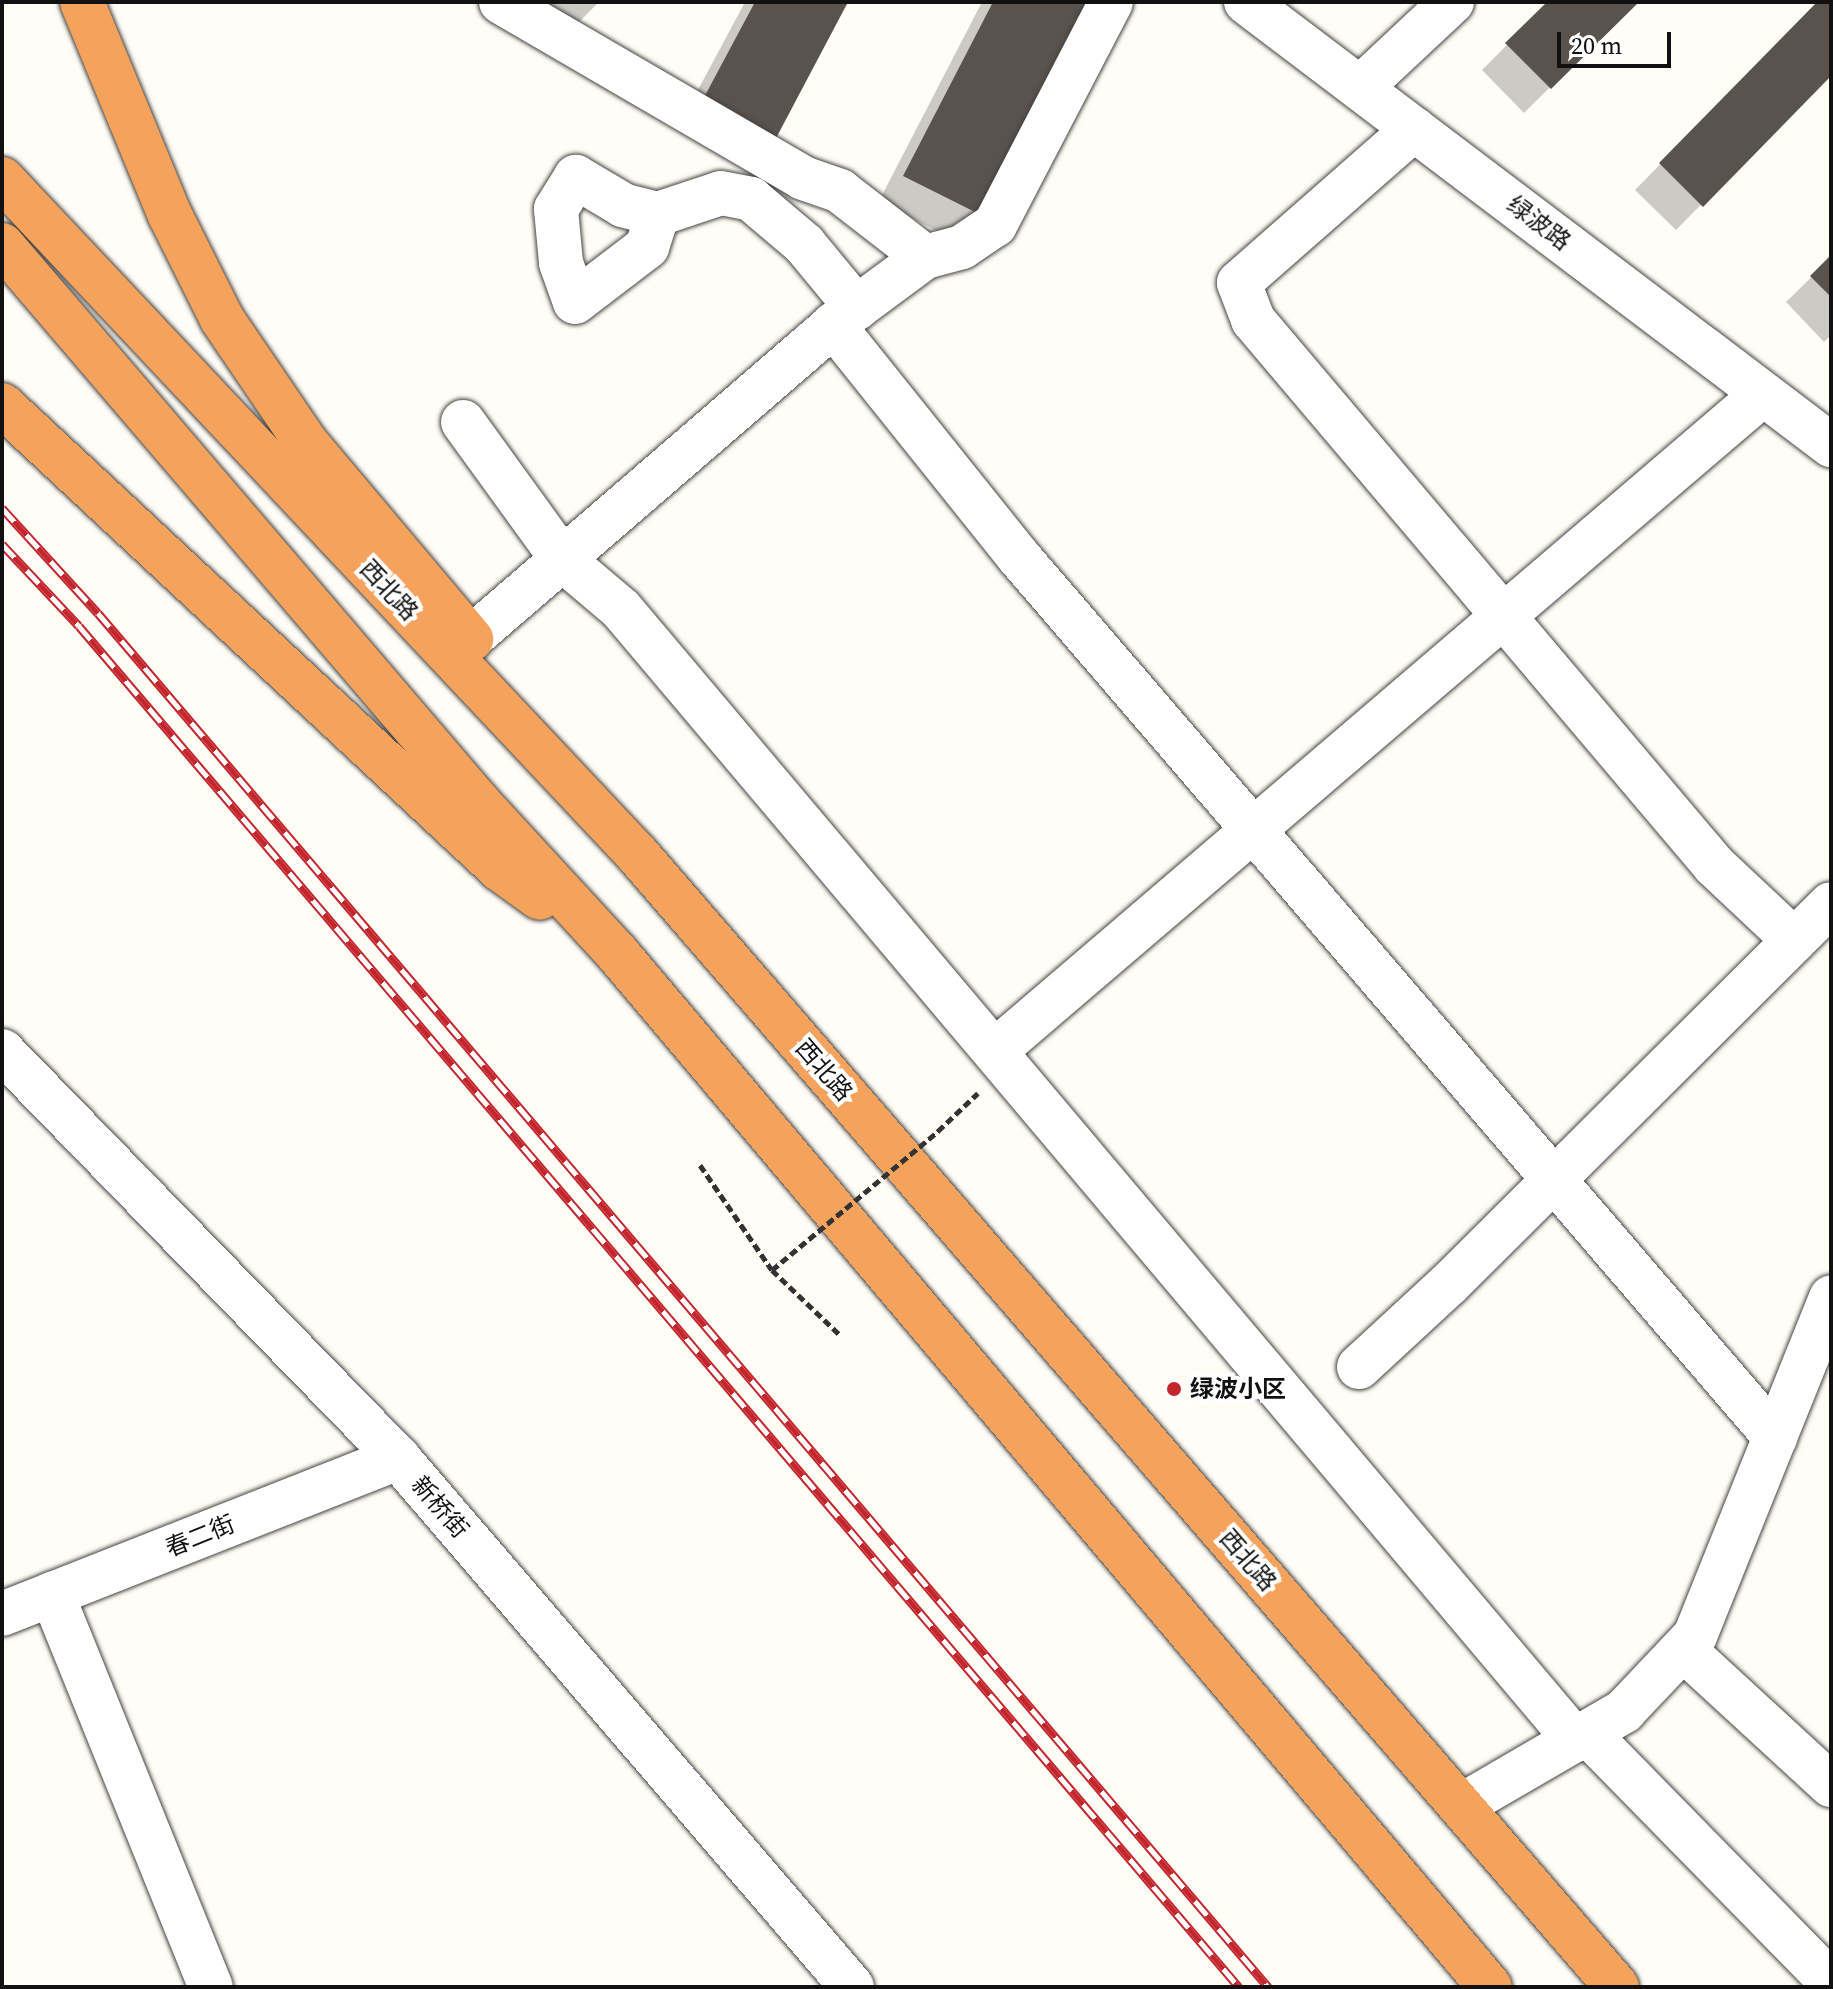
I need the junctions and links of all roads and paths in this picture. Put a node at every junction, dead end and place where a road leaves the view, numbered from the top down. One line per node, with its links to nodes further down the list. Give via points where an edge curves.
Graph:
1 (82, 2): 19 (highway, via 170,215 222,319 307,444)
2 (501, 2): 11 (street, via 803,178 840,191)
3 (1111, 2): 11 (street, via 995,225 962,247)
4 (1246, 2): 6 (street, 绿波路)
5 (1452, 2): 6 (street)
6 (1360, 88): 7 (street, 绿波路)
7 (1414, 129): 13 (street, 绿波路); 18 (street, via 1239,283 1253,320)
8 (2, 179): 21 (highway, 西北路)
9 (658, 214): 12 (street, via 721,193 751,199 804,244)
10 (2, 245): 24 (highway, via 480,804)
11 (925, 257): 12 (street)
12 (845, 317): 17 (street); 20 (street, via 1018,556)
13 (1763, 394): 16 (street, 绿波路); 18 (street)
14 (2, 405): 24 (highway, via 500,869)
15 (463, 422): 17 (street)
16 (1831, 445)
17 (562, 559): 19 (street); 26 (street, via 621,609)
18 (1504, 616): 20 (street); 23 (street, via 1714,865)
19 (471, 638): 21 (highway)
20 (1254, 830): 26 (street); 28 (street)
21 (655, 874): 40 (highway, 西北路)
22 (1831, 904): 23 (street)
23 (1794, 940): 28 (street)
24 (617, 953): 44 (highway)
25 (2, 1051): 34 (street, 新桥街)
26 (993, 1066): 29 (path, bridge, via 938,1131); 38 (street)
27 (700, 1165): 29 (path)
28 (1554, 1180): 32 (street); 33 (street)
29 (772, 1270): 31 (path)
30 (1831, 1297): 33 (street)
31 (841, 1336)
32 (1359, 1367)
33 (1775, 1437): 37 (street, via 1695,1636)
34 (398, 1458): 35 (street, 春二街); 43 (street, 新桥街)
35 (52, 1594): 36 (street, 春二街); 42 (street)
36 (2, 1614)
37 (1683, 1649): 38 (street, via 1624,1711); 39 (street)
38 (1581, 1736): 40 (street); 41 (street)
39 (1831, 1785)
40 (1461, 1806): 45 (highway, 西北路)
41 (1831, 1982)
42 (211, 1987)
43 (852, 1987)
44 (1490, 1987)
45 (1617, 1987)

